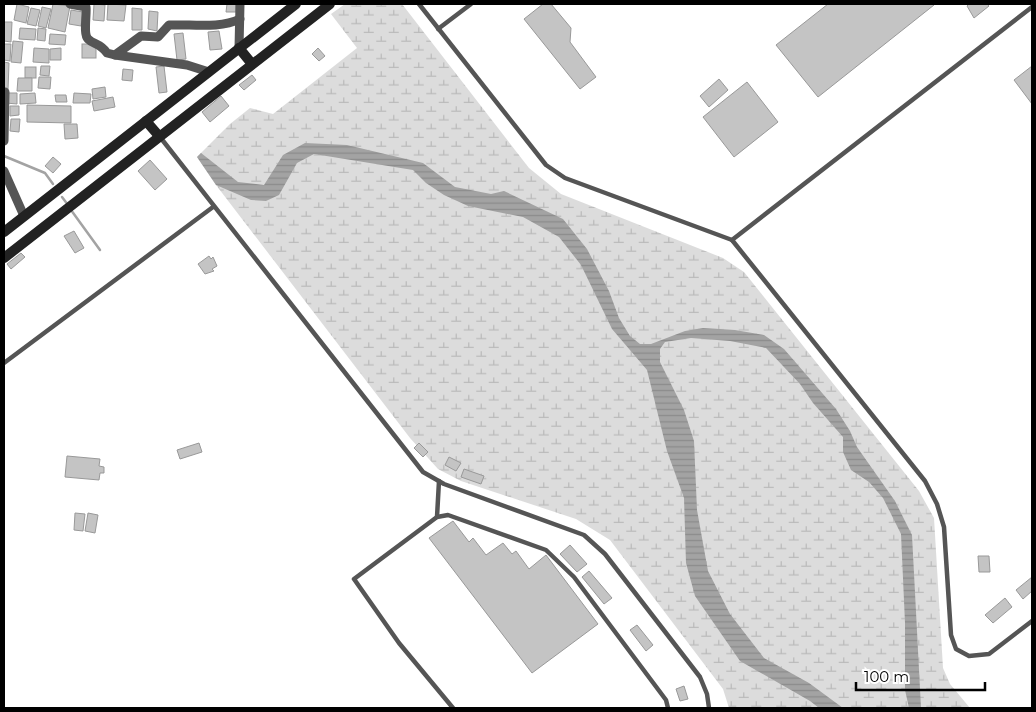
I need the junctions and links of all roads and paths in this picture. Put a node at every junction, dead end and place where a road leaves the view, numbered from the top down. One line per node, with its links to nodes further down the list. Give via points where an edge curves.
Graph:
1 (70, 4): 11 (street, via 86,7 86,36 107,53)
2 (240, 4): 8 (street)
3 (296, 4): 10 (street)
4 (330, 4): 12 (street)
5 (419, 4): 9 (lane)
6 (471, 4): 9 (lane)
7 (1032, 7): 22 (lane)
8 (240, 19): 10 (street); 11 (street, via 215,25 169,25 158,37 140,36)
9 (438, 29): 22 (lane, via 546,165 565,178)
10 (239, 48): 12 (street); 13 (street)
11 (115, 55): 13 (street, via 186,65)
12 (252, 64): 16 (street)
13 (209, 72): 15 (street)
14 (5, 92): 17 (street)
15 (146, 120): 16 (street); 20 (street)
16 (159, 136): 19 (lane); 23 (street)
17 (4, 141)
18 (4, 171): 20 (street)
19 (213, 207): 24 (lane); 25 (lane, via 409,456 423,472)
20 (24, 216): 21 (street)
21 (4, 232)
22 (732, 240): 27 (lane, via 924,481 938,504 944,527 951,635 956,649 969,656 989,654)
23 (4, 258)
24 (4, 363)
25 (439, 481): 26 (lane); 30 (lane, via 584,535 605,554 700,677)
26 (437, 517): 28 (lane, via 354,579 399,643); 29 (lane, via 448,515 546,550 574,577 666,700)
27 (1032, 621)
28 (453, 708)
29 (668, 708)
30 (710, 708)

